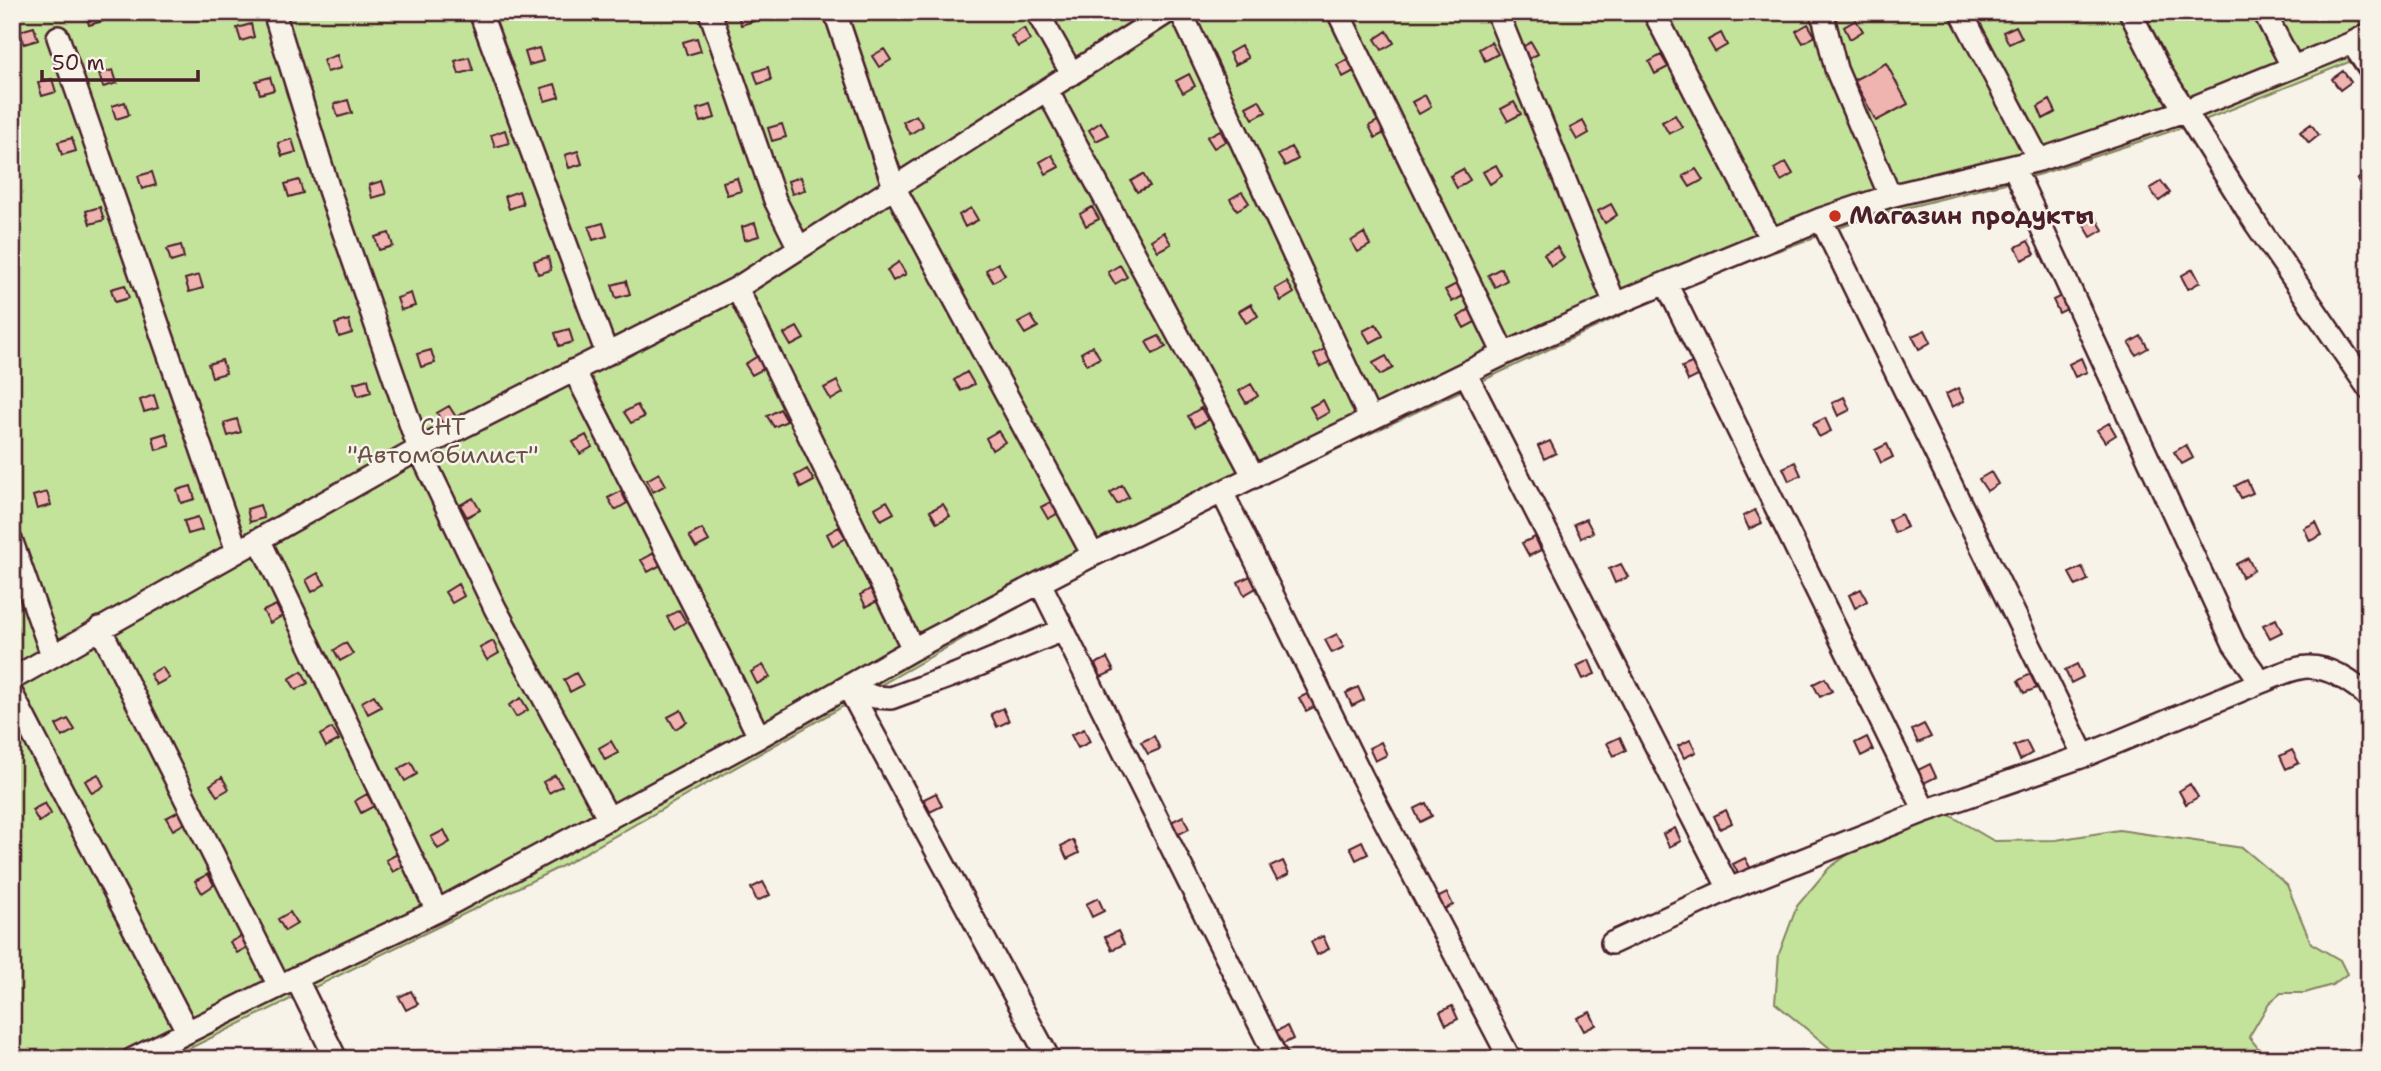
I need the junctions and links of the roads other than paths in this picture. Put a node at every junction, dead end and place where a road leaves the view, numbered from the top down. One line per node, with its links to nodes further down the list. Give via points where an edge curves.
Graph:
1 (274, 12): 38 (street, via 329,190)
2 (480, 12): 32 (street)
3 (710, 12): 28 (street, via 775,200)
4 (835, 12): 24 (street)
5 (1037, 12): 19 (street)
6 (1168, 12): 19 (street)
7 (1181, 12): 37 (street)
8 (1338, 12): 33 (street)
9 (1497, 12): 31 (street)
10 (1654, 12): 27 (street)
11 (1820, 12): 25 (street, via 1836,69)
12 (1961, 12): 22 (street)
13 (2130, 12): 21 (street, via 2159,69)
14 (2264, 12): 17 (street)
15 (58, 37): 43 (street)
16 (2360, 38): 17 (street); 18 (street)
17 (2292, 66): 21 (street)
18 (2369, 68)
19 (1072, 74): 20 (street)
20 (1047, 90): 24 (street); 39 (street)
21 (2187, 110): 22 (street); 36 (street, via 2256,224)
22 (2039, 160): 23 (street)
23 (2014, 167): 25 (street); 51 (street, via 2234,645)
24 (894, 187): 28 (street); 44 (street)
25 (1890, 196): 26 (street)
26 (1821, 219): 27 (street); 56 (street)
27 (1770, 240): 29 (street)
28 (799, 248): 30 (street)
29 (1666, 283): 31 (street); 57 (street)
30 (737, 288): 32 (street); 48 (street)
31 (1615, 304): 33 (street)
32 (607, 354): 34 (street)
33 (1504, 354): 35 (street)
34 (574, 370): 38 (street); 55 (street)
35 (1466, 374): 37 (street); 59 (street)
36 (2369, 389)
37 (1370, 419): 39 (street)
38 (419, 449): 41 (street); 58 (street, via 495,608)
39 (1254, 477): 40 (street)
40 (1222, 492): 44 (street); 68 (street, via 1362,777)
41 (259, 539): 43 (street); 60 (street)
42 (12, 542): 49 (street)
43 (237, 551): 46 (street)
44 (1093, 555): 45 (street)
45 (1040, 583): 47 (street); 48 (street)
46 (100, 628): 49 (street); 62 (street)
47 (1063, 630): 52 (street, via 891,698); 67 (street)
48 (914, 649): 52 (street)
49 (52, 655): 50 (street)
50 (12, 679)
51 (2261, 682): 54 (street, via 2300,667 2321,667); 56 (street)
52 (848, 687): 55 (street); 66 (street)
53 (12, 694): 63 (street)
54 (2369, 698)
55 (759, 737): 58 (street)
56 (2084, 756): 57 (street)
57 (1925, 811): 59 (street)
58 (609, 819): 60 (street)
59 (1728, 889): 61 (street)
60 (437, 911): 62 (street)
61 (1612, 943)
62 (287, 982): 63 (street); 65 (street)
63 (187, 1031): 64 (street)
64 (133, 1059)
65 (336, 1059)
66 (1049, 1059)
67 (1277, 1059)
68 (1510, 1059)

